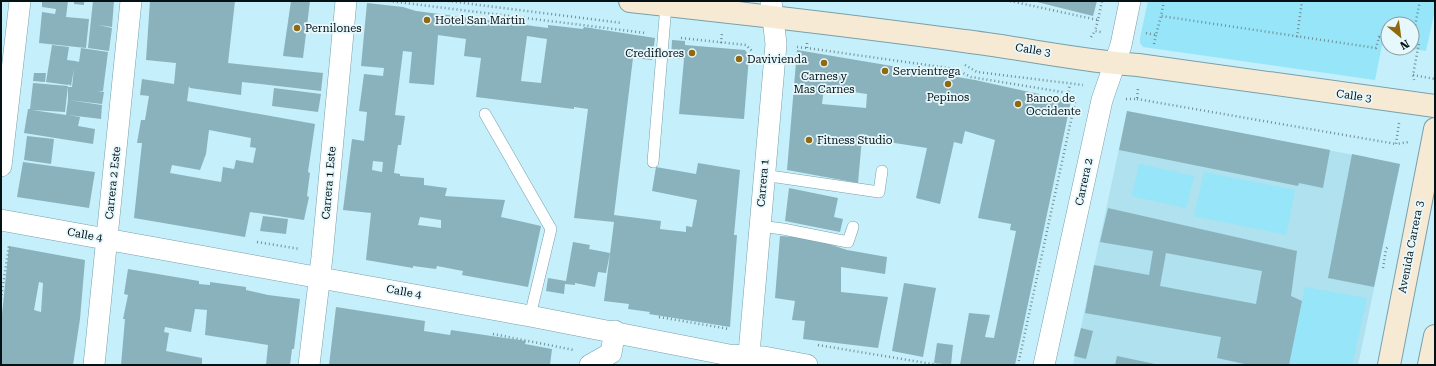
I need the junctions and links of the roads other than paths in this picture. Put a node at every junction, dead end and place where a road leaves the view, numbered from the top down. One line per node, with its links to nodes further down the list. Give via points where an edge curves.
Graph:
1 (20, 1): 14 (street)
2 (131, 1): 20 (street, Carrera 2 Este)
3 (346, 1): 21 (street, Carrera 1 Este)
4 (630, 1): 7 (main road, Calle 3)
5 (1130, 1): 9 (street, Carrera 2)
6 (693, 4): 7 (main road, Calle 3); 8 (main road, Calle 3)
7 (666, 5): 13 (lane)
8 (772, 9): 9 (main road, Calle 3); 16 (street, Carrera 1, via 776,44)
9 (1115, 63): 10 (main road, Calle 3); 30 (street, Carrera 2, via 1102,100)
10 (1435, 106)
11 (485, 114): 22 (lane, via 551,229)
12 (1435, 129): 31 (main road, Avenida Carrera 3)
13 (654, 162)
14 (1, 166)
15 (882, 171): 16 (lane, via 879,192)
16 (763, 175): 18 (street, Carrera 1)
17 (1, 220): 20 (street, Calle 4)
18 (759, 226): 19 (lane, via 783,228 848,242); 25 (street, Carrera 1)
19 (853, 227)
20 (107, 239): 21 (street, Calle 4); 26 (street, Carrera 2 Este)
21 (320, 278): 22 (street, Calle 4); 27 (street, Carrera 1 Este)
22 (530, 316): 23 (street, Calle 4)
23 (615, 331): 25 (street, Calle 4, via 729,354); 28 (street, via 610,353)
24 (1435, 336): 32 (main road)
25 (748, 361): 29 (street, Calle 4, via 764,357)
26 (94, 365)
27 (309, 365)
28 (590, 365)
29 (807, 365)
30 (1044, 365)
31 (1389, 365)
32 (1429, 365)

